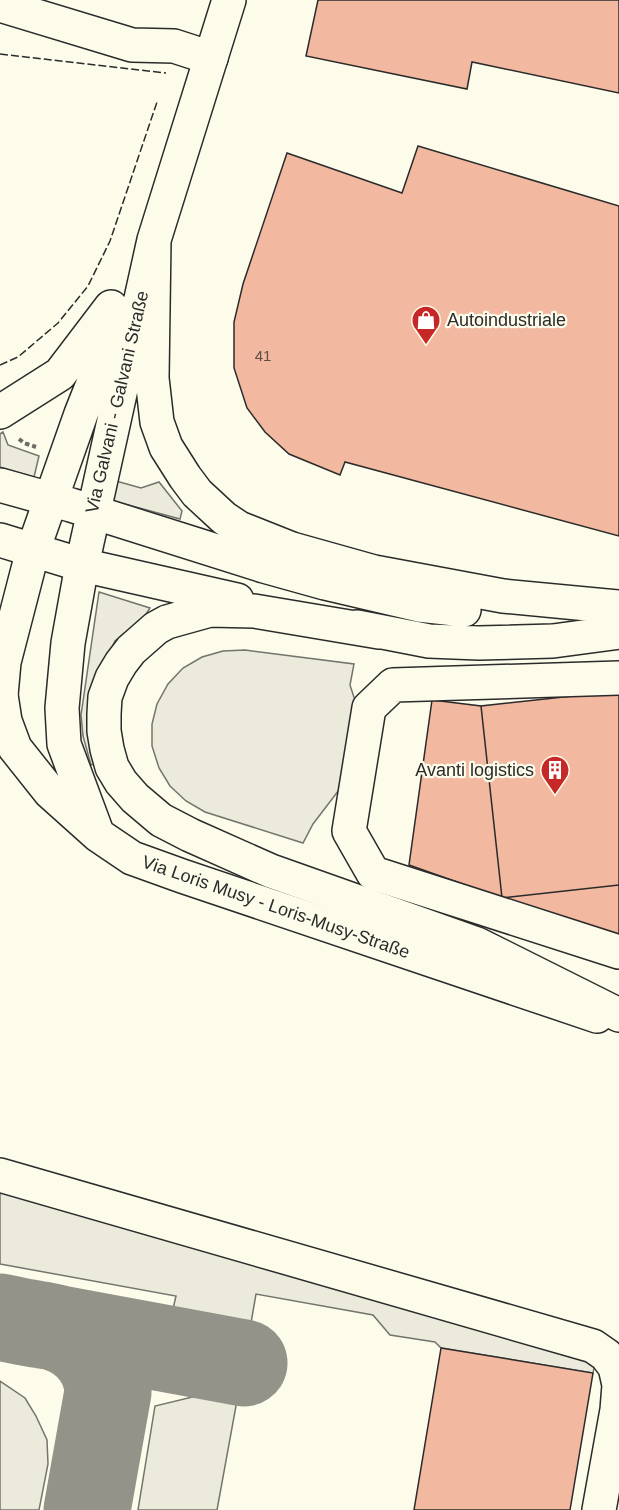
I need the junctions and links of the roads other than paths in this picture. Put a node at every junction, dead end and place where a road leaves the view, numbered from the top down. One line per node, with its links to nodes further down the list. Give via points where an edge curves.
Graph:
1 (229, 0): 3 (main road)
2 (0, 5): 3 (main road, via 132,45 174,46)
3 (211, 58): 4 (main road)
4 (154, 240): 5 (main road, via 106,314 60,374); 7 (main road, Via Galvani - Galvani Straße); 7 (main road, via 81,414); 11 (main road, via 152,378 157,422 166,447 185,477 224,518 292,549 374,572 503,596)
5 (0, 412)
6 (0, 485): 7 (main road)
7 (72, 505): 9 (main road, Via Loris Musy - Loris-Musy-Straße); 10 (main road, Via Galvani - Galvani Straße); 11 (main road, via 264,566 419,605 545,614)
8 (0, 540): 9 (main road)
9 (33, 550): 10 (main road); 15 (main road, Via Loris Musy - Loris-Musy-Straße, via 4,663)
10 (82, 565): 12 (main road); 16 (main road, via 68,643 63,732)
11 (619, 608)
12 (379, 632): 13 (main road, via 429,641 479,643 553,641); 18 (main road, via 254,611 210,610 167,622 131,650 112,678 104,714 112,767 135,798 161,820 190,835 271,871 477,944)
13 (619, 632)
14 (619, 678): 17 (main road, via 393,686 369,708 349,831 373,873)
15 (1, 693): 16 (main road, Via Loris Musy - Loris-Musy-Straße, via 5,721 15,748 50,792)
16 (98, 835): 19 (main road, Via Loris Musy - Loris-Musy-Straße, via 132,858)
17 (619, 952)
18 (619, 1014)
19 (619, 1023)
20 (0, 1175): 21 (main road, via 593,1346 615,1367 619,1384)
21 (599, 1510)

